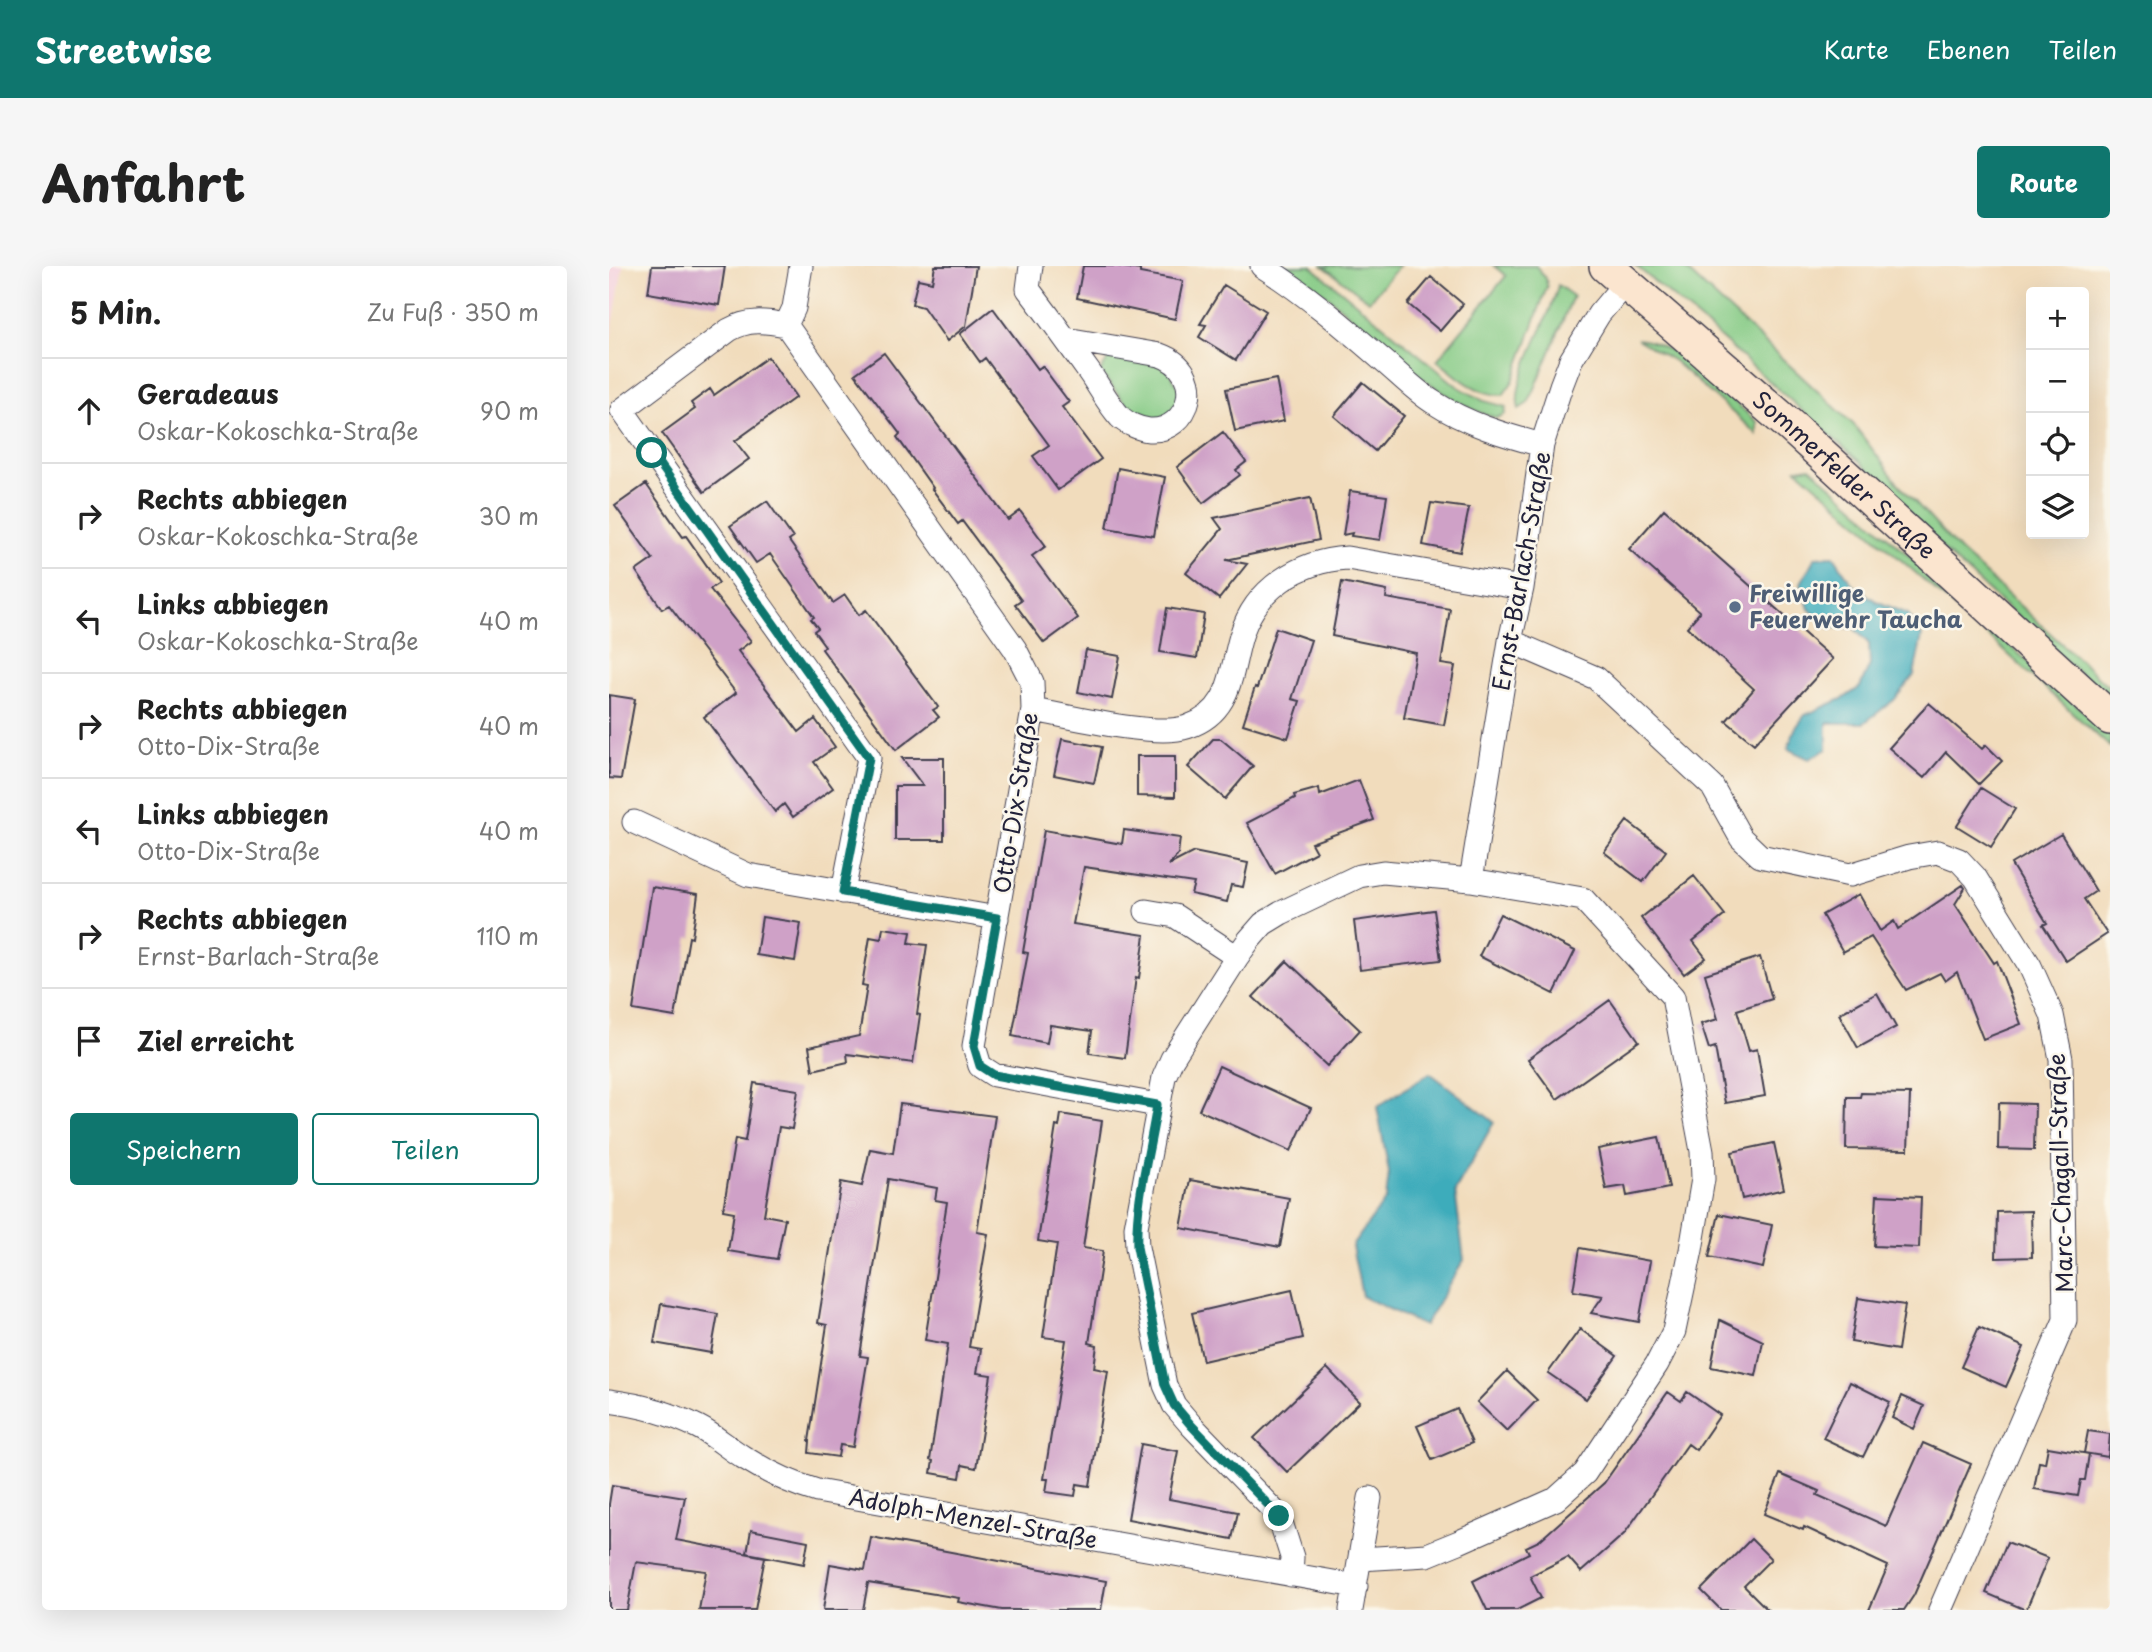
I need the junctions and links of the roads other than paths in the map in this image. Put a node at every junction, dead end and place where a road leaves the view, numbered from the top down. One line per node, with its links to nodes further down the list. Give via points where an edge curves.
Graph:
1 (801, 266): 5 (street, via 794,308)
2 (1031, 266): 6 (street, via 1028,289)
3 (1262, 266): 7 (street, via 1296,287 1431,401 1460,418)
4 (1616, 274): 7 (street, Ernst-Barlach-Straße, via 1571,360); 11 (main road, Sommerfelder Straße, via 1803,437)
5 (786, 325): 10 (street, Otto-Dix-Straße, via 1015,649 1031,682); 14 (street, via 741,323 622,410 869,758)
6 (1066, 339): 6 (street, via 1128,422 1157,429 1176,421 1184,410 1189,400 1188,381 1171,358)
7 (1542, 445): 8 (street, Ernst-Barlach-Straße)
8 (1522, 588): 9 (street, Ernst-Barlach-Straße); 10 (street, via 1332,559 1295,572 1261,598 1242,635 1229,689 1220,705 1187,728 1140,729)
9 (1510, 641): 13 (street, Ernst-Barlach-Straße); 25 (street, Marc-Chagall-Straße, via 1596,678 1712,786 1741,838 1760,856 1850,875 1938,852 1958,860 1975,877 2030,966 2052,1014 2061,1059 2065,1320)
10 (1033, 710): 16 (street, Otto-Dix-Straße)
11 (2110, 718)
12 (634, 822): 14 (street, via 748,875)
13 (1471, 880): 17 (street, via 1406,872 1359,876 1263,924); 21 (street, via 1583,899 1673,997 1702,1151 1702,1190 1674,1331 1657,1364 1573,1486 1556,1499 1427,1555)
14 (843, 892): 16 (street)
15 (1146, 911): 17 (street, via 1175,916)
16 (997, 918): 18 (street, Otto-Dix-Straße, via 974,1046 980,1066 994,1075)
17 (1237, 957): 18 (street, via 1172,1059)
18 (1157, 1105): 22 (street, via 1136,1237 1165,1385 1191,1425 1279,1516)
19 (609, 1401): 22 (street, Adolph-Menzel-Straße, via 656,1410 701,1428 769,1472 817,1492)
20 (1370, 1498): 21 (street)
21 (1360, 1559): 23 (street)
22 (1291, 1574): 23 (street, Adolph-Menzel-Straße)
23 (1356, 1586): 24 (street)
24 (1351, 1610)
25 (1940, 1610)

